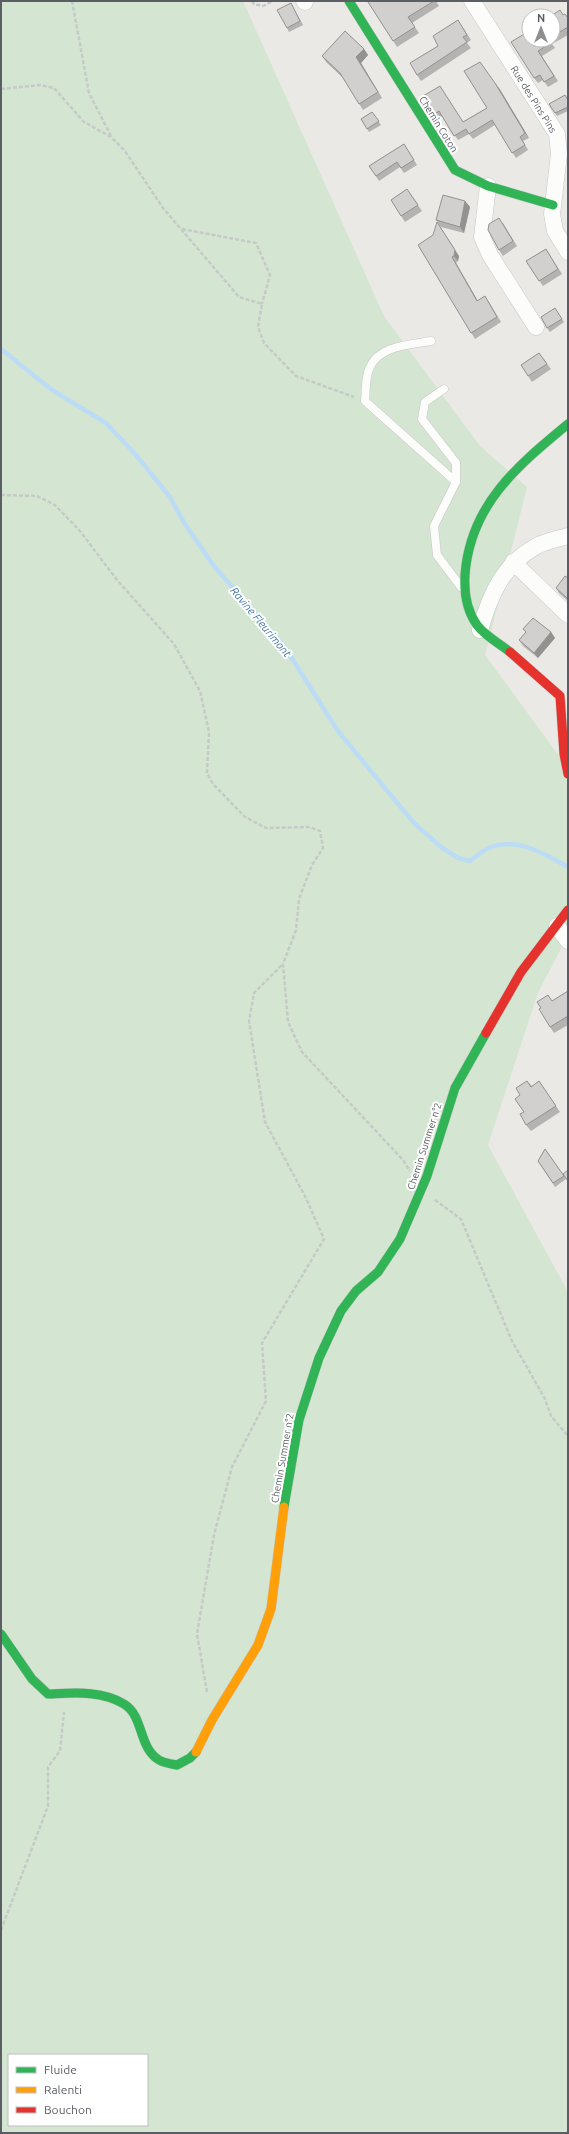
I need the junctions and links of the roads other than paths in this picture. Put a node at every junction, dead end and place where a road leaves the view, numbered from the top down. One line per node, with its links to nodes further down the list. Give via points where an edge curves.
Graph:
1 (349, 1): 4 (street, Chemin Coton, via 455,170)
2 (472, 1): 3 (street, Rue des Pins Pins, via 557,134)
3 (563, 172): 5 (street, Rue des Pins Pins)
4 (488, 186): 5 (street, Chemin Coton); 7 (street, via 482,237 490,255)
5 (553, 205): 6 (street, Rue des Pins Pins, via 555,232)
6 (568, 252)
7 (536, 327)
8 (431, 341): 11 (lane, via 391,349 380,354 369,367 365,401)
9 (444, 389): 11 (lane, via 425,402 422,419 456,463)
10 (568, 424): 14 (street, via 519,464 497,490 480,517 469,541 464,568)
11 (456, 482): 14 (lane, via 434,526 437,555)
12 (568, 536): 13 (street, via 536,546)
13 (513, 562): 15 (street); 16 (street, via 494,590)
14 (465, 592): 16 (street, via 468,607)
15 (568, 614)
16 (480, 630): 17 (street, via 531,669 560,696)
17 (568, 774)
18 (568, 910): 19 (street, Chemin Summer n°2)
19 (557, 926): 20 (street); 21 (street, Chemin Summer n°2, via 521,972 455,1088 428,1176 400,1239 378,1272 356,1291 341,1311 319,1358 299,1420 288,1479 271,1609 258,1646 212,1720 199,1749 177,1765 159,1760 146,1744 136,1717 124,1704 91,1693 48,1694 32,1679)
20 (568, 941)
21 (1, 1634)

